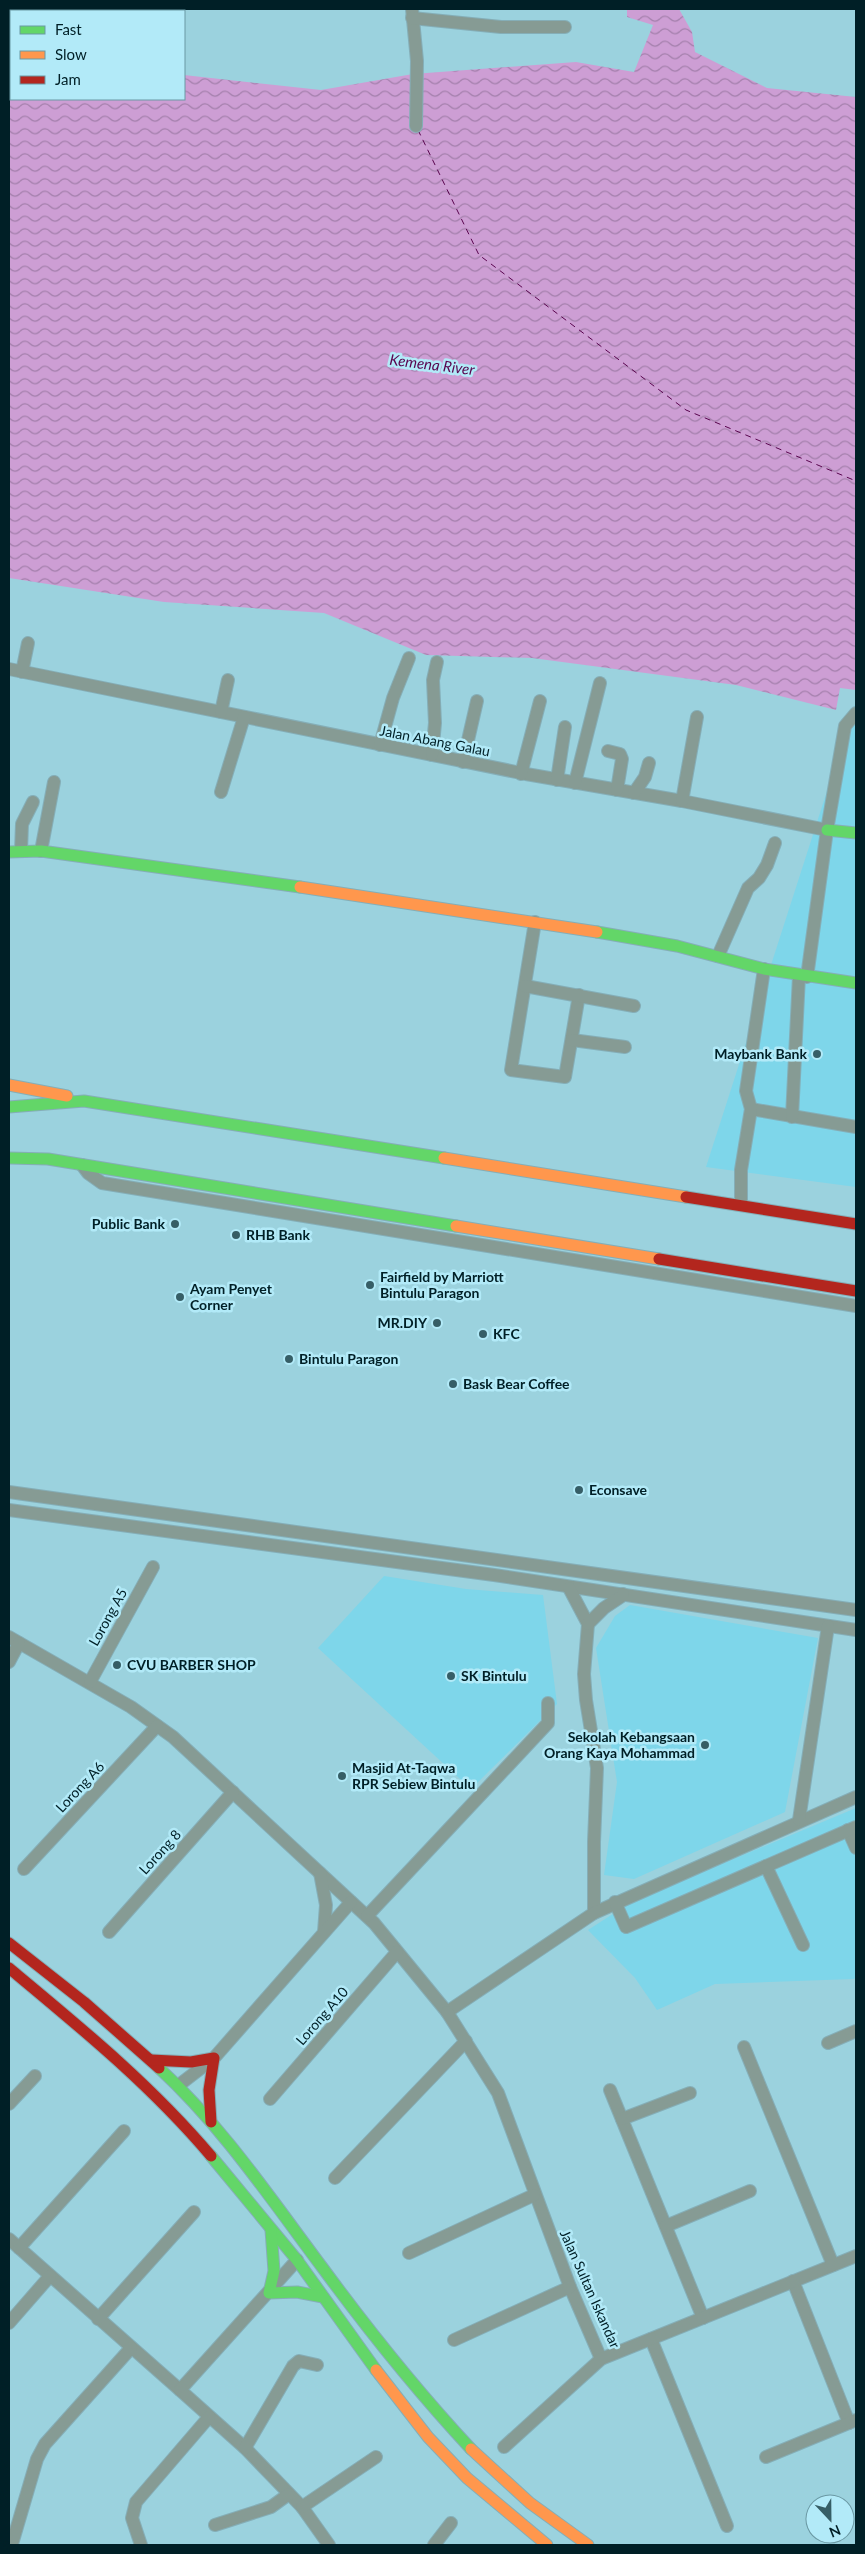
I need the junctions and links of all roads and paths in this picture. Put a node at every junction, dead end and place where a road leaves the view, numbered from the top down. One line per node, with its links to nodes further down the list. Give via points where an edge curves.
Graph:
1 (412, 13): 2 (street, via 501,27); 3 (street, via 417,61)
2 (565, 27)
3 (416, 126)
4 (28, 643): 8 (street)
5 (409, 658): 18 (street, via 393,698)
6 (437, 662): 20 (street, via 433,680 435,723)
7 (9, 669): 8 (street, Jalan Abang Galau)
8 (22, 672): 13 (street, Jalan Abang Galau)
9 (228, 680): 13 (street)
10 (600, 683): 26 (street)
11 (478, 701): 21 (street)
12 (540, 702): 23 (street)
13 (221, 712): 15 (street, Jalan Abang Galau)
14 (856, 713): 32 (street, via 845,726)
15 (244, 717): 18 (street, Jalan Abang Galau); 28 (street)
16 (697, 717): 30 (street)
17 (565, 727): 24 (street)
18 (380, 745): 20 (street, Jalan Abang Galau)
19 (608, 751): 27 (street, via 620,754 622,759)
20 (432, 755): 21 (street, Jalan Abang Galau)
21 (463, 762): 23 (street, Jalan Abang Galau)
22 (649, 762): 29 (street, via 646,777)
23 (521, 774): 24 (street, Jalan Abang Galau)
24 (556, 780): 26 (street, Jalan Abang Galau)
25 (54, 782): 36 (street)
26 (575, 783): 27 (street, Jalan Abang Galau)
27 (617, 790): 29 (street, Jalan Abang Galau)
28 (221, 792)
29 (634, 793): 30 (street, Jalan Abang Galau)
30 (682, 801): 32 (street, Jalan Abang Galau)
31 (33, 802): 35 (street, via 22,824)
32 (827, 830): 33 (street, Jalan Abang Galau); 40 (street)
33 (856, 833)
34 (775, 843): 38 (street, via 767,865 748,888)
35 (15, 851): 36 (street)
36 (41, 851): 37 (street, via 264,880)
37 (536, 922): 38 (street); 42 (street)
38 (718, 956): 39 (street)
39 (764, 969): 40 (street); 50 (street, via 746,1091)
40 (803, 976): 41 (street); 51 (street)
41 (856, 983)
42 (525, 986): 43 (street); 45 (street, via 511,1070 565,1077)
43 (579, 995): 44 (street); 45 (street)
44 (634, 1006)
45 (572, 1040): 46 (street)
46 (625, 1047)
47 (9, 1085): 48 (street)
48 (84, 1101): 49 (street); 55 (street)
49 (9, 1107)
50 (751, 1109): 51 (street); 55 (street, via 741,1170)
51 (792, 1118): 52 (street)
52 (856, 1127)
53 (9, 1158): 54 (street)
54 (82, 1164): 57 (street); 58 (street, via 102,1183)
55 (742, 1205): 56 (street)
56 (856, 1224)
57 (856, 1291)
58 (856, 1306)
59 (9, 1492): 61 (street)
60 (9, 1510): 64 (street)
61 (491, 1560): 63 (street); 64 (street, via 494,1569)
62 (153, 1567): 72 (street, Lorong A5)
63 (624, 1578): 65 (street); 66 (street)
64 (567, 1587): 65 (street); 67 (street)
65 (622, 1596): 67 (street); 68 (street)
66 (856, 1610)
67 (588, 1624): 85 (street, via 584,1674 598,1768)
68 (828, 1626): 69 (street); 77 (street)
69 (856, 1630)
70 (14, 1640): 71 (street); 72 (street, Jalan Sultan Iskandar)
71 (9, 1662)
72 (90, 1682): 74 (street, Jalan Sultan Iskandar)
73 (548, 1703): 86 (street, via 548,1723)
74 (157, 1726): 75 (street, Jalan Sultan Iskandar); 81 (street, Lorong A6)
75 (233, 1792): 82 (street, Jalan Sultan Iskandar); 87 (street, Lorong 8)
76 (856, 1797): 77 (street)
77 (799, 1820): 84 (street)
78 (852, 1829): 79 (street); 80 (street)
79 (856, 1848)
80 (766, 1866): 84 (street, via 626,1927); 90 (street)
81 (24, 1869)
82 (320, 1873): 83 (street, Jalan Sultan Iskandar); 88 (street, via 326,1905)
83 (351, 1902): 86 (street, Jalan Sultan Iskandar); 88 (street)
84 (615, 1902): 85 (street)
85 (594, 1913): 93 (street)
86 (367, 1916): 91 (street, Jalan Sultan Iskandar)
87 (108, 1932)
88 (324, 1932): 98 (street)
89 (9, 1943): 100 (street, via 61,1981)
90 (803, 1945)
91 (398, 1952): 93 (street, Jalan Sultan Iskandar); 105 (street, Lorong A10)
92 (9, 1968): 99 (street)
93 (447, 2012): 95 (street, Jalan Sultan Iskandar)
94 (856, 2031): 96 (street)
95 (466, 2041): 110 (street); 112 (street, Jalan Sultan Iskandar, via 498,2093)
96 (828, 2042)
97 (744, 2047): 122 (street)
98 (214, 2058): 100 (street, via 191,2062); 102 (street); 108 (street, via 208,2085)
99 (118, 2060): 102 (street, via 133,2062 163,2083); 116 (street, via 178,2117)
100 (151, 2060): 102 (street)
101 (35, 2076): 106 (street)
102 (179, 2085): 108 (street)
103 (610, 2090): 107 (street)
104 (690, 2093): 107 (street)
105 (270, 2099)
106 (9, 2104)
107 (622, 2120): 115 (street)
108 (211, 2122): 114 (street)
109 (124, 2131): 118 (street)
110 (335, 2178)
111 (750, 2191): 115 (street)
112 (534, 2195): 119 (street); 125 (street, Jalan Sultan Iskandar)
113 (194, 2212): 129 (street)
114 (293, 2225): 121 (street, via 298,2244); 153 (street, via 400,2371 447,2425 521,2498)
115 (666, 2226): 128 (street)
116 (271, 2230): 121 (street); 126 (street, via 274,2271)
117 (9, 2239): 118 (street)
118 (19, 2248): 123 (street)
119 (409, 2253)
120 (856, 2256): 122 (street, Jalan Sultan Iskandar)
121 (296, 2260): 126 (street); 127 (street)
122 (833, 2265): 124 (street, Jalan Sultan Iskandar)
123 (50, 2276): 129 (street); 130 (street)
124 (793, 2282): 128 (street, Jalan Sultan Iskandar); 138 (street)
125 (570, 2287): 132 (street); 134 (street, Jalan Sultan Iskandar)
126 (269, 2294): 127 (street, via 297,2292); 136 (street)
127 (323, 2297): 152 (street, via 428,2437 467,2478)
128 (703, 2318): 131 (street, Jalan Sultan Iskandar)
129 (98, 2319): 133 (street)
130 (9, 2323)
131 (652, 2339): 134 (street, Jalan Sultan Iskandar); 147 (street)
132 (454, 2340)
133 (131, 2348): 136 (street); 148 (street, via 46,2444 37,2459)
134 (601, 2359): 139 (street)
135 (317, 2365): 140 (street, via 299,2361 293,2366)
136 (180, 2390): 137 (street)
137 (209, 2417): 140 (street); 149 (street, via 136,2502 132,2518)
138 (853, 2422): 142 (street)
139 (504, 2447)
140 (245, 2448): 143 (street)
141 (376, 2457): 144 (street)
142 (766, 2457)
143 (290, 2494): 144 (street); 146 (street, via 271,2507)
144 (302, 2507): 150 (street)
145 (450, 2523): 151 (street)
146 (214, 2526)
147 (727, 2526)
148 (12, 2544)
149 (141, 2545)
150 (329, 2545)
151 (434, 2545)
152 (547, 2545)
153 (588, 2545)

